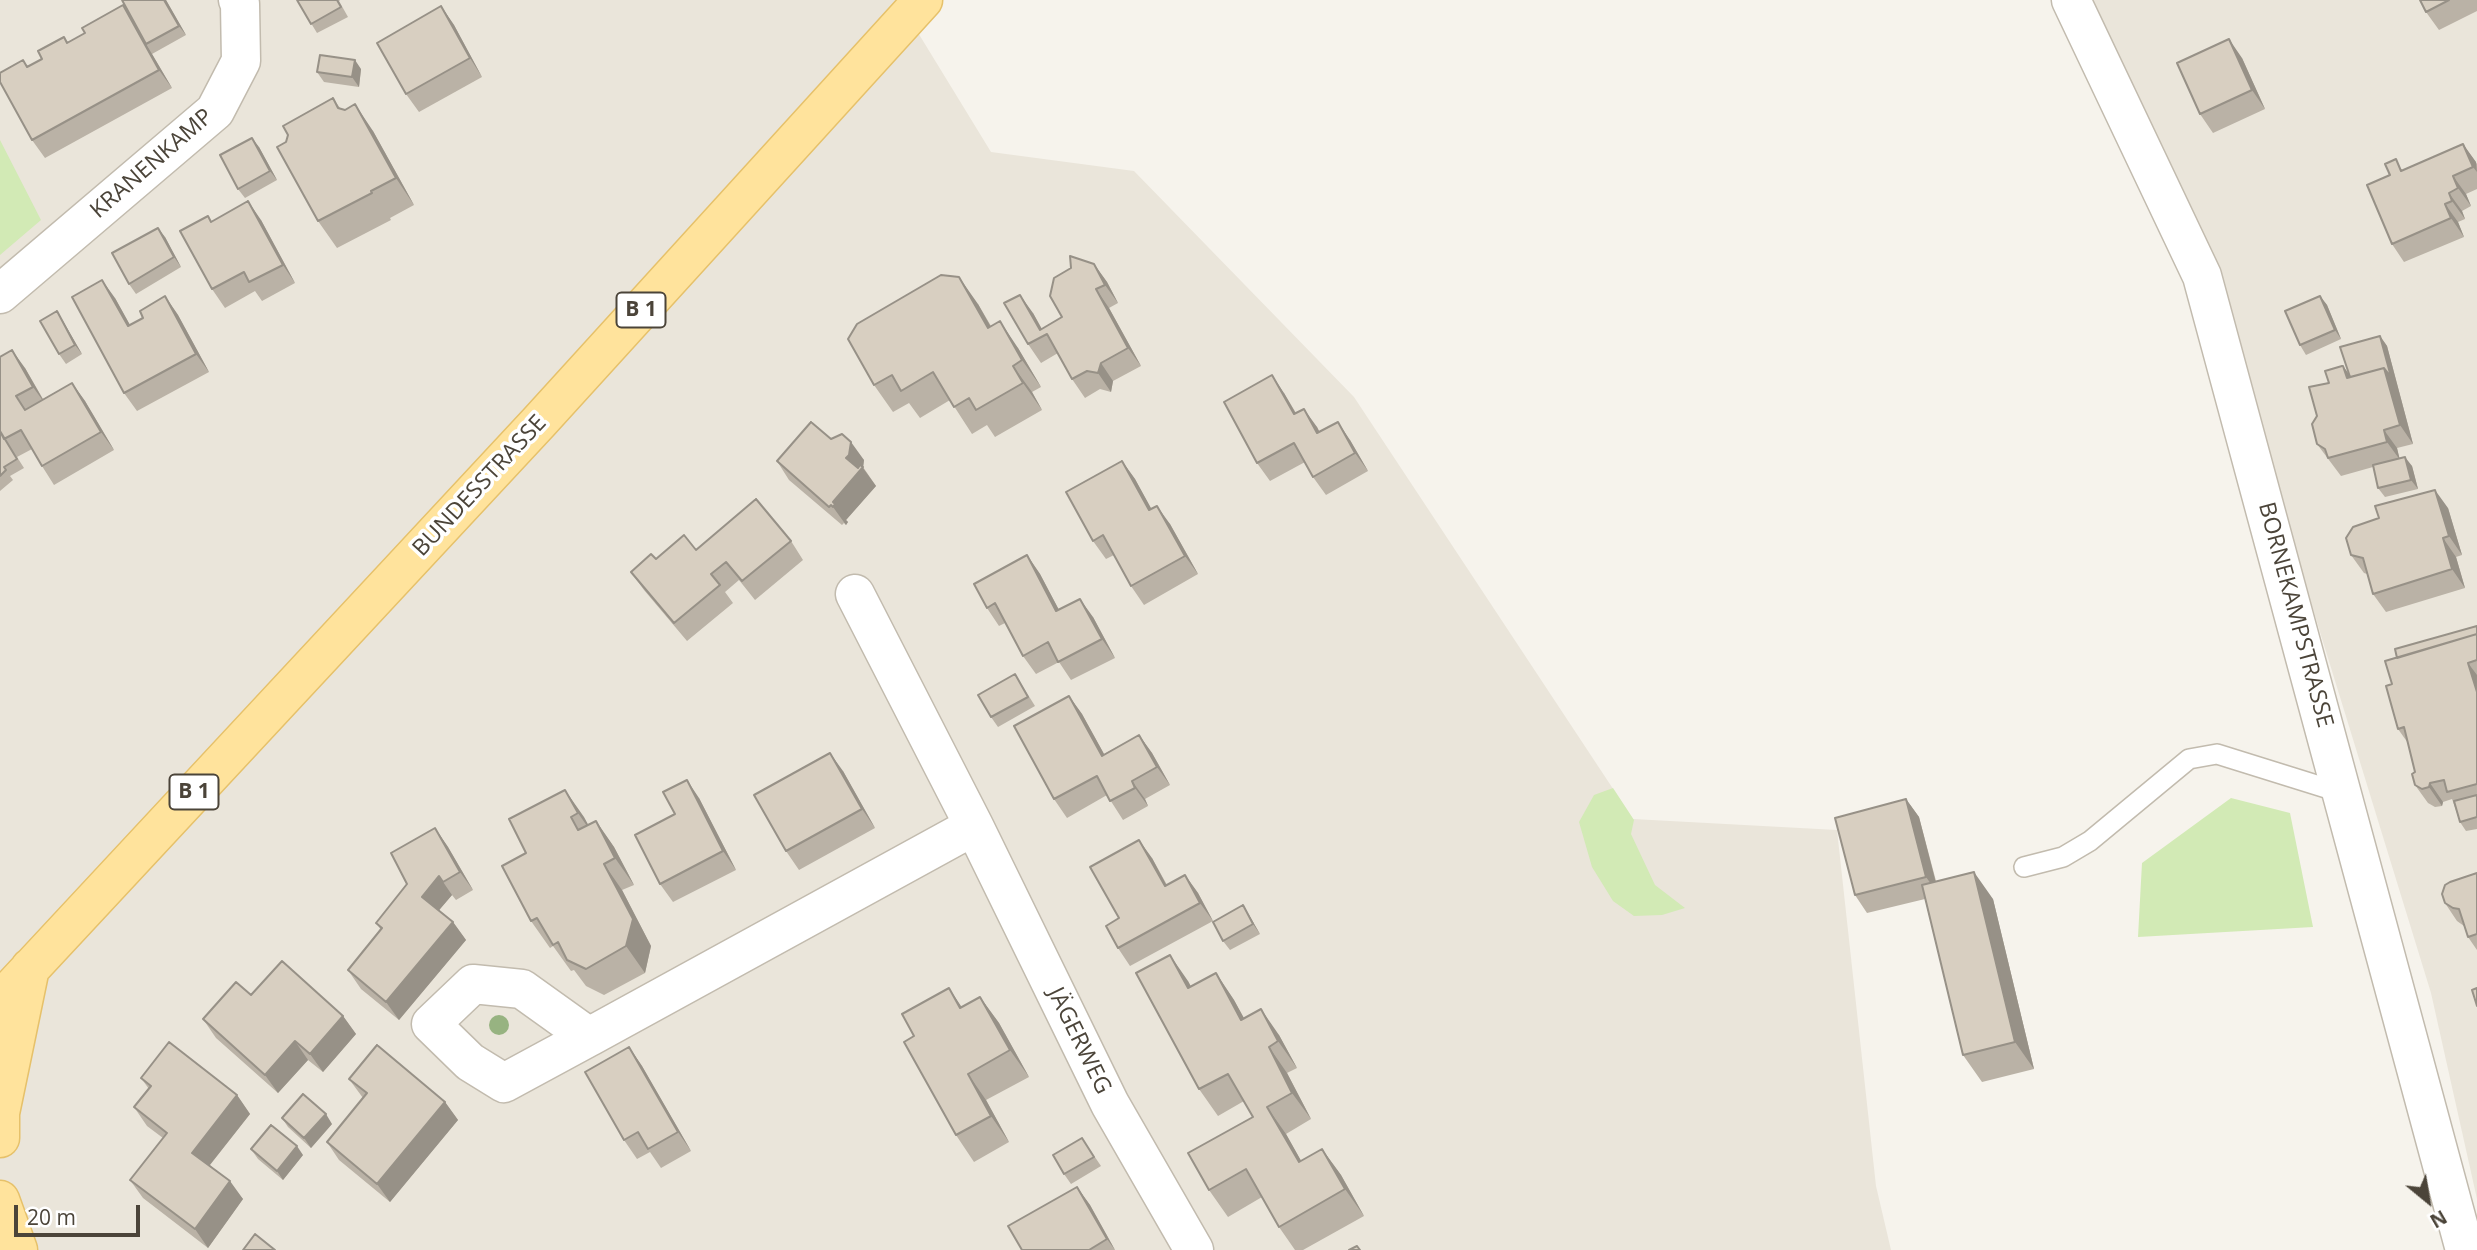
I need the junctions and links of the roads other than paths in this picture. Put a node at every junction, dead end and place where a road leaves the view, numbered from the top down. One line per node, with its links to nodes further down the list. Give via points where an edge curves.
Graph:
1 (238, 0): 4 (street, KRANENKAMP, via 241,61 215,111)
2 (923, 0): 9 (main road, BUNDESSTRASSE / B 1, via 521,442)
3 (2071, 0): 6 (street, BORNEKAMPSTRASSE, via 2202,276)
4 (0, 295)
5 (855, 594): 7 (street, JÄGERWEG)
6 (2343, 793): 8 (lane, via 2217,754 2189,759 2090,841 2063,857); 16 (street, BORNEKAMPSTRASSE)
7 (974, 827): 11 (street); 15 (street, JÄGERWEG, via 1110,1104)
8 (2024, 867)
9 (15, 975): 10 (main road, B 1); 12 (main road)
10 (0, 1001)
11 (589, 1037)
12 (0, 1138)
13 (0, 1200): 14 (main road)
14 (18, 1250)
15 (1194, 1250)
16 (2465, 1250)

